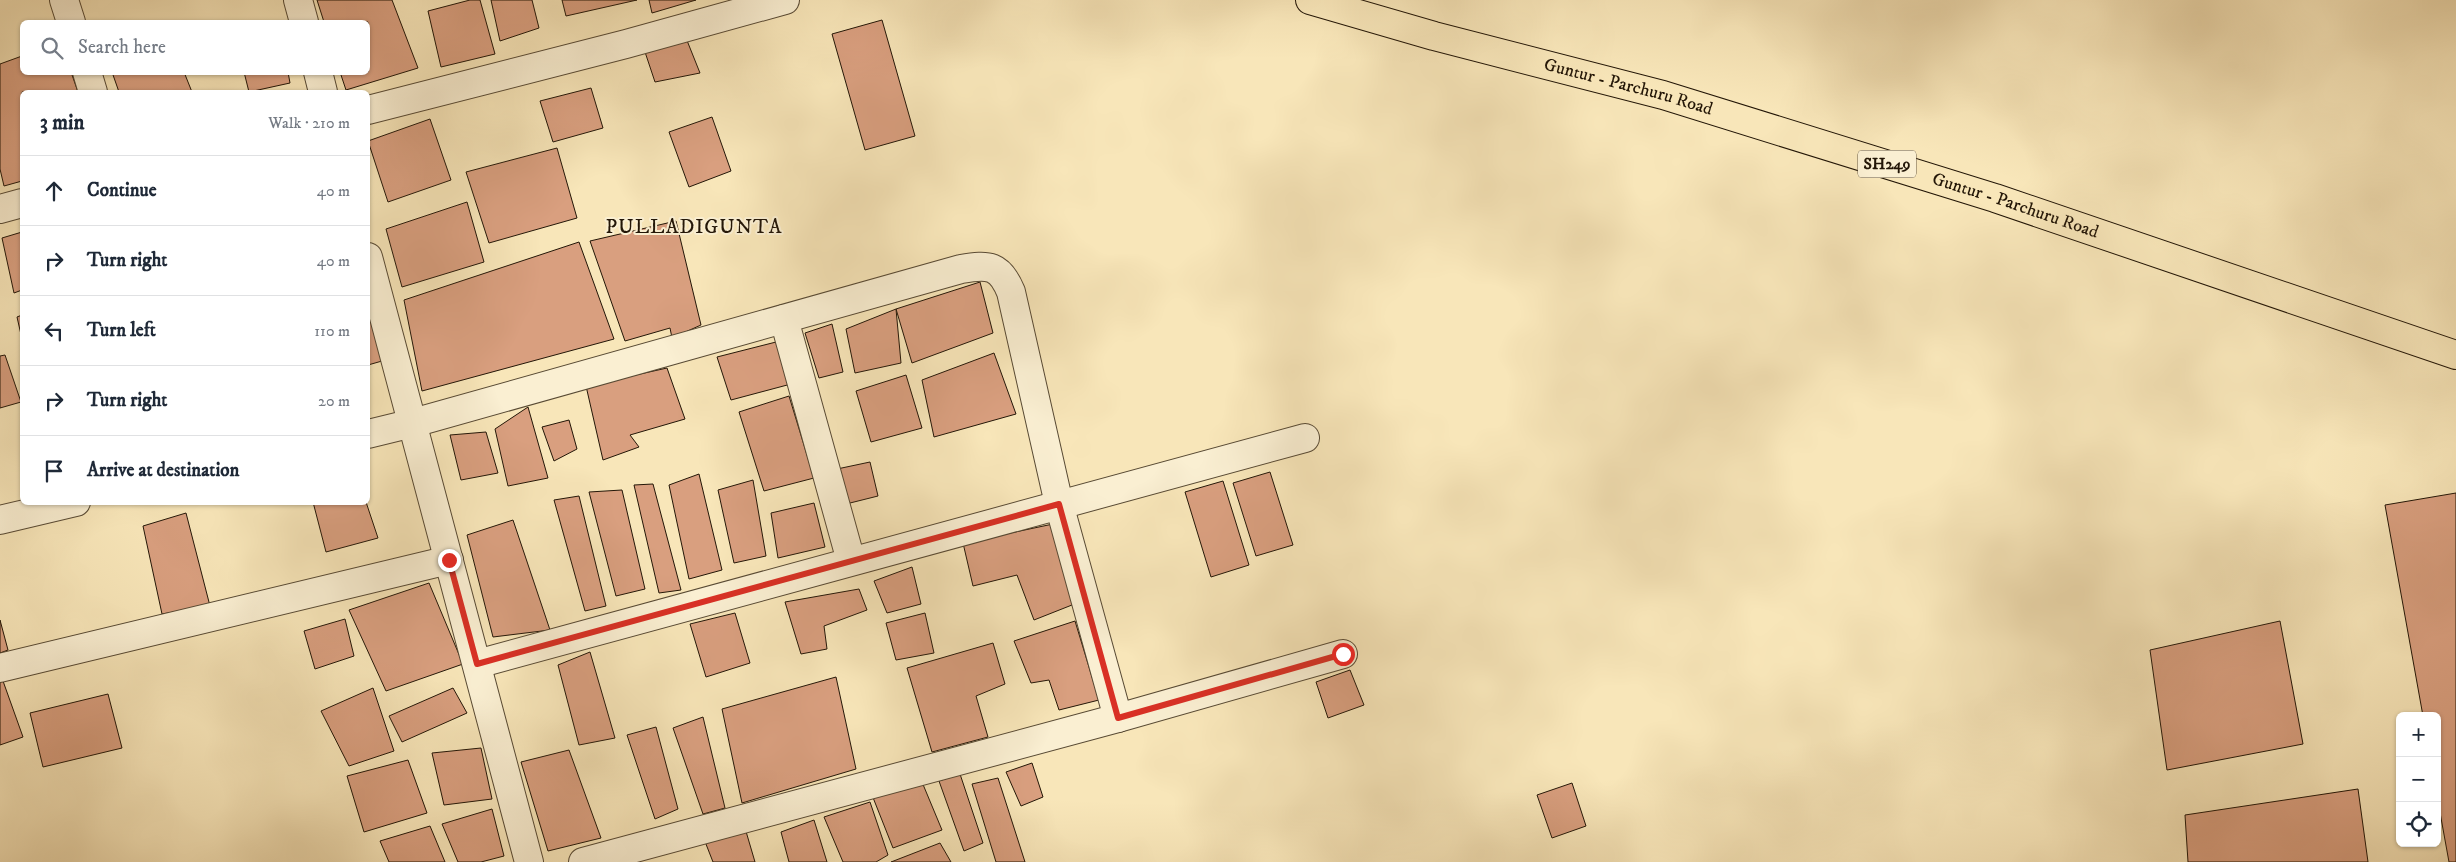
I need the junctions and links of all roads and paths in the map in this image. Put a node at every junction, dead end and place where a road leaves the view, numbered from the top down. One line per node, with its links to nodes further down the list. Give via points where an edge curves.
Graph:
1 (64, 0): 5 (street)
2 (298, 0): 6 (street)
3 (785, 0): 11 (street)
4 (1310, 0): 16 (main road, Guntur - Parchuru Road / SH249, via 1662,95 1995,198)
5 (70, 20)
6 (303, 20)
7 (88, 75): 9 (street)
8 (319, 75): 10 (street)
9 (92, 90)
10 (322, 90)
11 (370, 109)
12 (20, 204): 13 (street)
13 (0, 209)
14 (370, 264): 17 (street)
15 (784, 318): 17 (street); 20 (street, via 961,269 995,268 1011,292); 24 (street)
16 (2456, 355)
17 (413, 423): 18 (street); 23 (street)
18 (370, 434)
19 (1306, 438): 20 (street)
20 (1059, 504): 24 (street); 28 (street)
21 (63, 505): 22 (street)
22 (0, 520)
23 (449, 560): 26 (street); 27 (street)
24 (851, 561): 26 (street)
25 (1343, 654): 28 (street)
26 (477, 664): 29 (street)
27 (0, 668)
28 (1118, 718): 30 (street)
29 (529, 862)
30 (583, 862)

